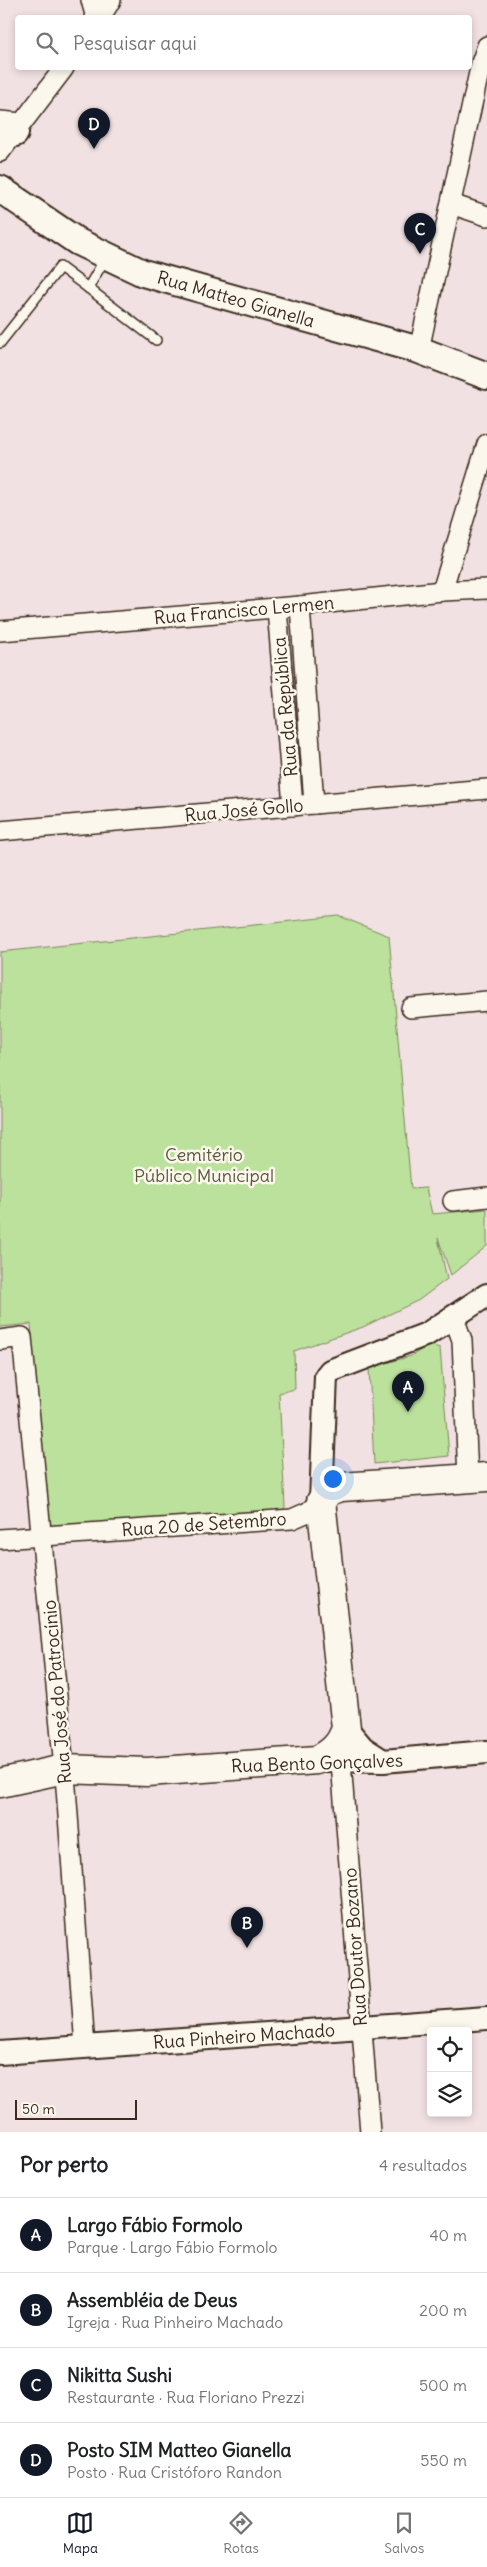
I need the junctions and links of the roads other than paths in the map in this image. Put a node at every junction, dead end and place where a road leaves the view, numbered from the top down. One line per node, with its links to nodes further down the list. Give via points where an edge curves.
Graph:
1 (91, 0): 3 (street)
2 (111, 0): 4 (street)
3 (95, 15)
4 (102, 15)
5 (479, 57): 9 (street)
6 (62, 70): 7 (street)
7 (7, 133)
8 (0, 188): 11 (main road, Rua Matteo Gianella, via 78,242)
9 (450, 204): 10 (street); 15 (street)
10 (487, 216)
11 (106, 257): 12 (lane); 15 (main road, Rua Matteo Gianella, via 183,286)
12 (88, 288): 13 (lane); 14 (lane, via 60,267)
13 (156, 340)
14 (0, 343)
15 (419, 350): 16 (main road, Rua Matteo Gianella)
16 (487, 376)
17 (487, 444): 19 (street)
18 (487, 589): 19 (street, Rua Francisco Lermen)
19 (442, 591): 20 (street, Rua Francisco Lermen)
20 (300, 606): 21 (street, Rua Francisco Lermen); 24 (street, Rua da República)
21 (277, 608): 22 (street, Rua Francisco Lermen); 25 (street, Rua da República)
22 (0, 631)
23 (487, 789): 24 (street, Rua José Gollo)
24 (314, 804): 25 (street, Rua José Gollo)
25 (293, 806): 26 (street, Rua José Gollo)
26 (0, 831)
27 (487, 1001): 28 (street)
28 (411, 1008)
29 (487, 1197): 30 (street)
30 (453, 1201)
31 (487, 1295): 32 (street)
32 (454, 1318): 34 (street, via 462,1340); 35 (street, via 427,1334 330,1371 326,1376)
33 (0, 1340): 36 (street, Rua José do Patrocínio, via 22,1337)
34 (478, 1477): 35 (main road, Rua 20 de Setembro, via 341,1487 329,1491)
35 (321, 1501): 36 (street, Rua 20 de Setembro, via 292,1519); 38 (main road)
36 (43, 1536): 37 (street, Rua 20 de Setembro); 42 (street, Rua José do Patrocínio)
37 (0, 1539)
38 (346, 1728): 40 (main road, via 342,1741 326,1756); 41 (street, via 363,1748)
39 (487, 1752): 41 (street, Rua Bento Gonçalves)
40 (329, 1761): 41 (street, Rua Bento Gonçalves); 42 (main road, Rua Bento Gonçalves, via 148,1772 106,1782); 45 (street, Rua Doutor Bozano)
41 (383, 1761)
42 (65, 1779): 43 (main road, Rua Bento Gonçalves, via 27,1789); 46 (street, Rua José do Patrocínio)
43 (0, 1784)
44 (487, 2018): 45 (street, Rua Pinheiro Machado)
45 (361, 2027): 46 (street, Rua Pinheiro Machado); 48 (street, Rua Doutor Bozano)
46 (85, 2047): 47 (street, Rua Pinheiro Machado)
47 (0, 2053)
48 (370, 2132)

